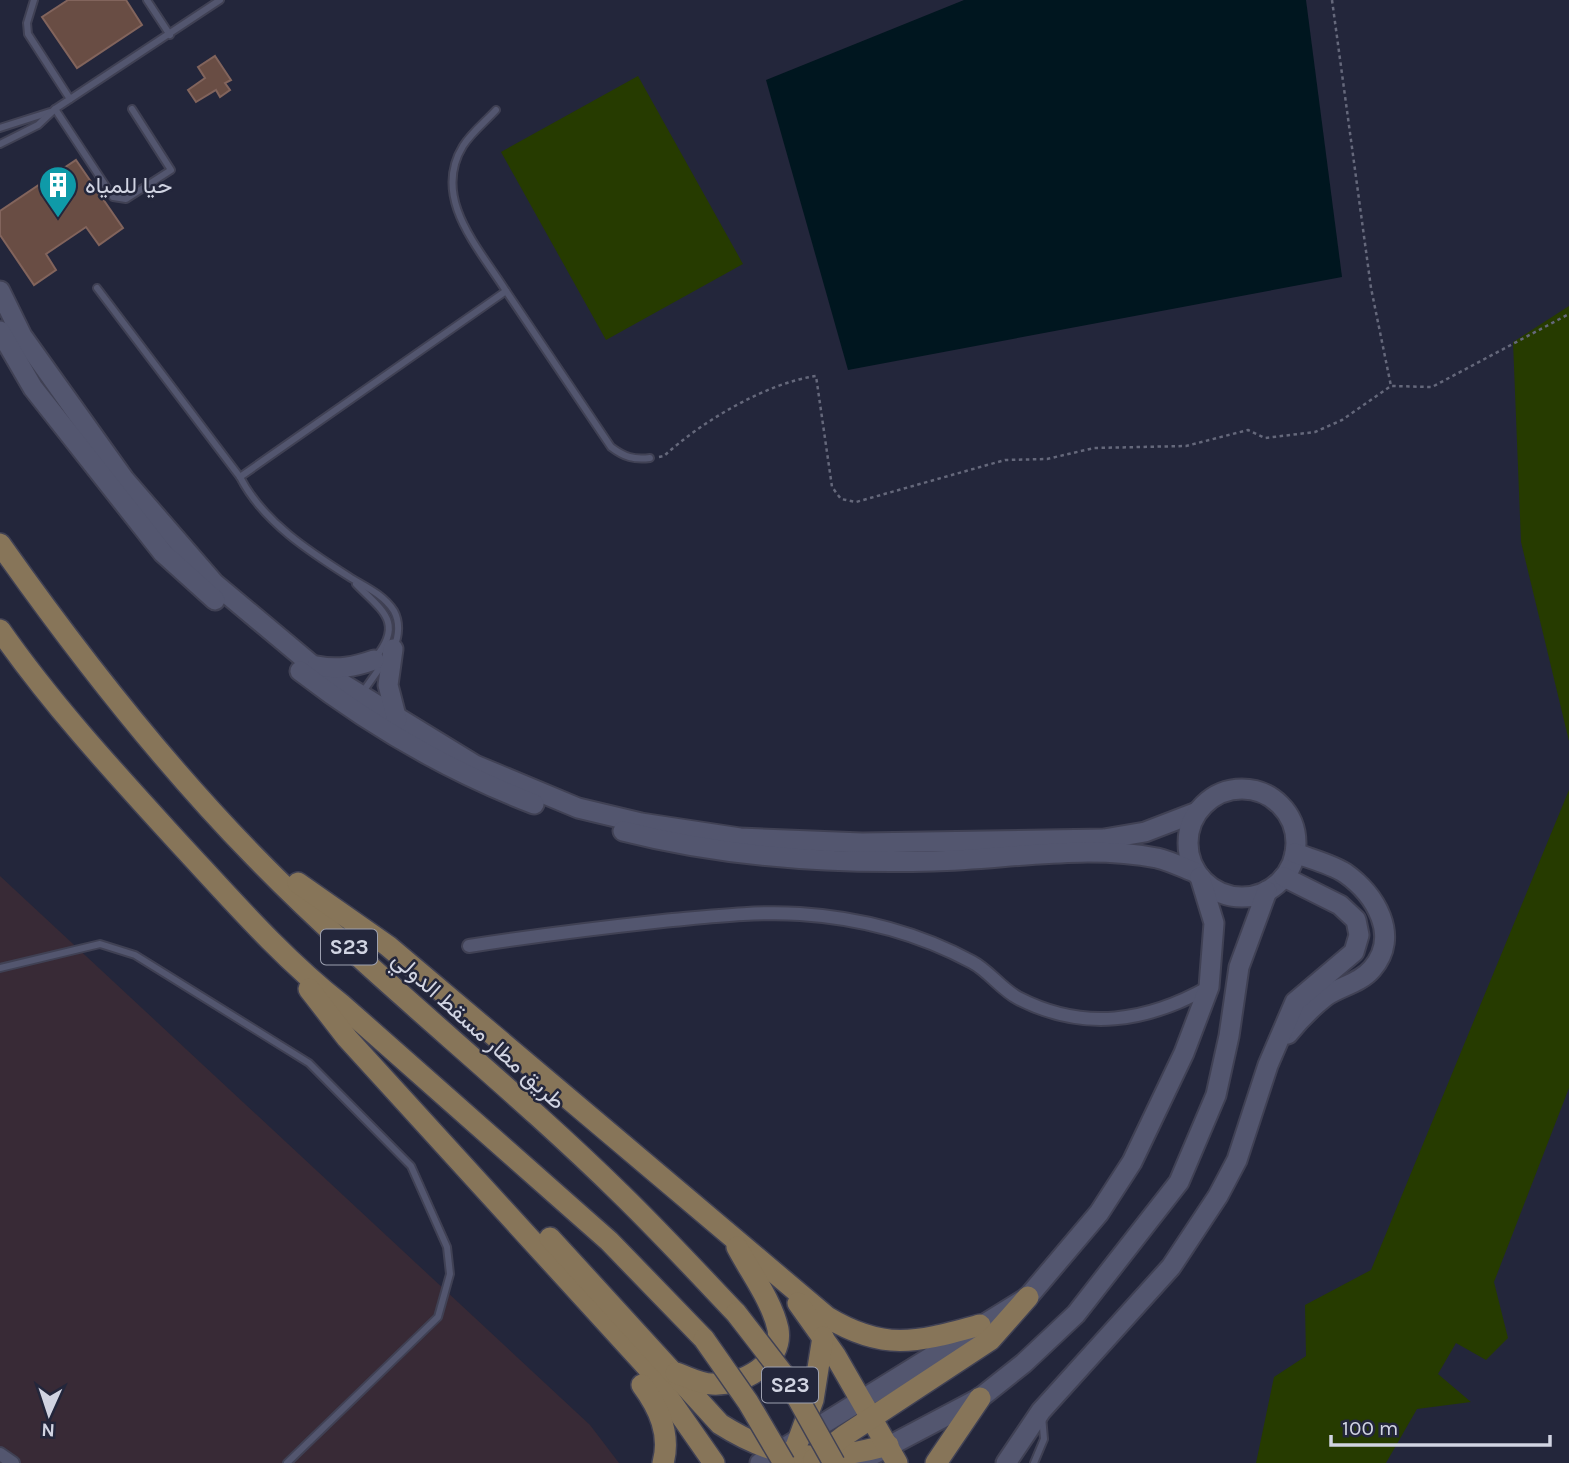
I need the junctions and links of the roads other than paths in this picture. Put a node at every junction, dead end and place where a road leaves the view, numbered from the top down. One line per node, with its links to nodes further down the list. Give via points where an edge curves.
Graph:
1 (34, 0): 5 (lane, via 28,34)
2 (147, 0): 4 (lane)
3 (220, 0): 4 (lane)
4 (170, 35): 5 (lane)
5 (70, 99): 7 (lane)
6 (132, 109): 7 (lane, via 172,170 126,199 113,197)
7 (55, 110): 9 (lane); 10 (lane, via 38,125)
8 (496, 110): 13 (lane, via 464,145 451,188 454,209)
9 (0, 128)
10 (0, 144)
11 (97, 288): 16 (lane)
12 (0, 291): 21 (street, via 22,337 124,479 214,583)
13 (506, 291): 15 (lane, via 611,447 621,455); 16 (lane)
14 (0, 331): 23 (street, via 33,388 163,553 253,634)
15 (650, 458)
16 (240, 477): 18 (lane, via 270,519)
17 (0, 544): 27 (main road, طريق مطار مسقط الدولي / S23, via 62,633 168,761)
18 (350, 578): 20 (lane, via 394,611 398,625); 22 (lane, via 378,604 389,622 387,642)
19 (0, 630): 33 (main road, S23, via 116,773)
20 (393, 649): 23 (lane); 24 (street, via 388,685)
21 (312, 665): 22 (street, via 333,669); 23 (street)
22 (370, 665)
23 (351, 695): 24 (street); 28 (street, via 482,784 571,818 676,844 770,858 932,861 1133,854 1161,859)
24 (397, 720): 25 (street, via 475,765 578,808 740,838 862,843 1104,839 1144,832)
25 (1197, 812): 26 (street, via 1229,790 1243,788 1269,796 1294,827); 28 (street, via 1188,832 1188,853)
26 (1295, 853): 29 (street); 35 (street, via 1344,873 1364,891 1383,918 1386,937 1372,969 1327,995)
27 (254, 855): 37 (main road, via 388,946); 49 (main road, طريق مطار مسقط الدولي / S23, bridge, via 383,979 619,1192 736,1313 786,1379)
28 (1198, 875): 30 (street, via 1231,896); 34 (street, via 1214,923)
29 (1284, 877): 30 (street); 35 (street, via 1340,905 1356,920 1359,934 1354,952 1295,1002)
30 (1267, 891): 44 (street, via 1239,967 1216,1095 1179,1182 1076,1314)
31 (469, 946): 34 (street, via 704,917 799,914 908,932 974,963 1017,997 1068,1017 1122,1020 1174,1006)
32 (0, 968): 51 (lane, via 100,944 135,955 309,1063 411,1166 447,1247 450,1274 438,1317)
33 (300, 972): 36 (main road, via 347,1038); 49 (main road, S23, bridge, via 609,1241 704,1339 748,1402)
34 (1209, 986): 39 (street, via 1184,1054 1132,1162 1099,1213)
35 (1278, 1045): 46 (street, via 1237,1160 1218,1196 1171,1267)
36 (426, 1123): 40 (main road); 43 (main road, via 446,1135 523,1209)
37 (729, 1233): 38 (main road); 43 (main road, via 777,1326 777,1345 756,1372 738,1381 712,1385)
38 (783, 1282): 41 (main road, via 827,1317 873,1339 923,1340); 42 (main road)
39 (1028, 1297): 41 (street); 45 (main road, via 990,1340)
40 (595, 1309): 52 (main road, via 656,1405 664,1429); 53 (main road, via 647,1367)
41 (980, 1325): 45 (street)
42 (823, 1338): 45 (main road); 49 (main road, via 813,1399)
43 (668, 1369): 49 (main road, via 720,1424 746,1440)
44 (980, 1398): 48 (street); 55 (main road)
45 (868, 1410): 48 (main road); 49 (main road)
46 (1041, 1410): 56 (street); 57 (lane, via 1044,1439)
47 (0, 1454): 50 (street)
48 (892, 1454): 49 (main road); 54 (street)
49 (796, 1458)
50 (12, 1463)
51 (286, 1463)
52 (663, 1463)
53 (714, 1463)
54 (857, 1463)
55 (936, 1463)
56 (1006, 1463)
57 (1034, 1463)

